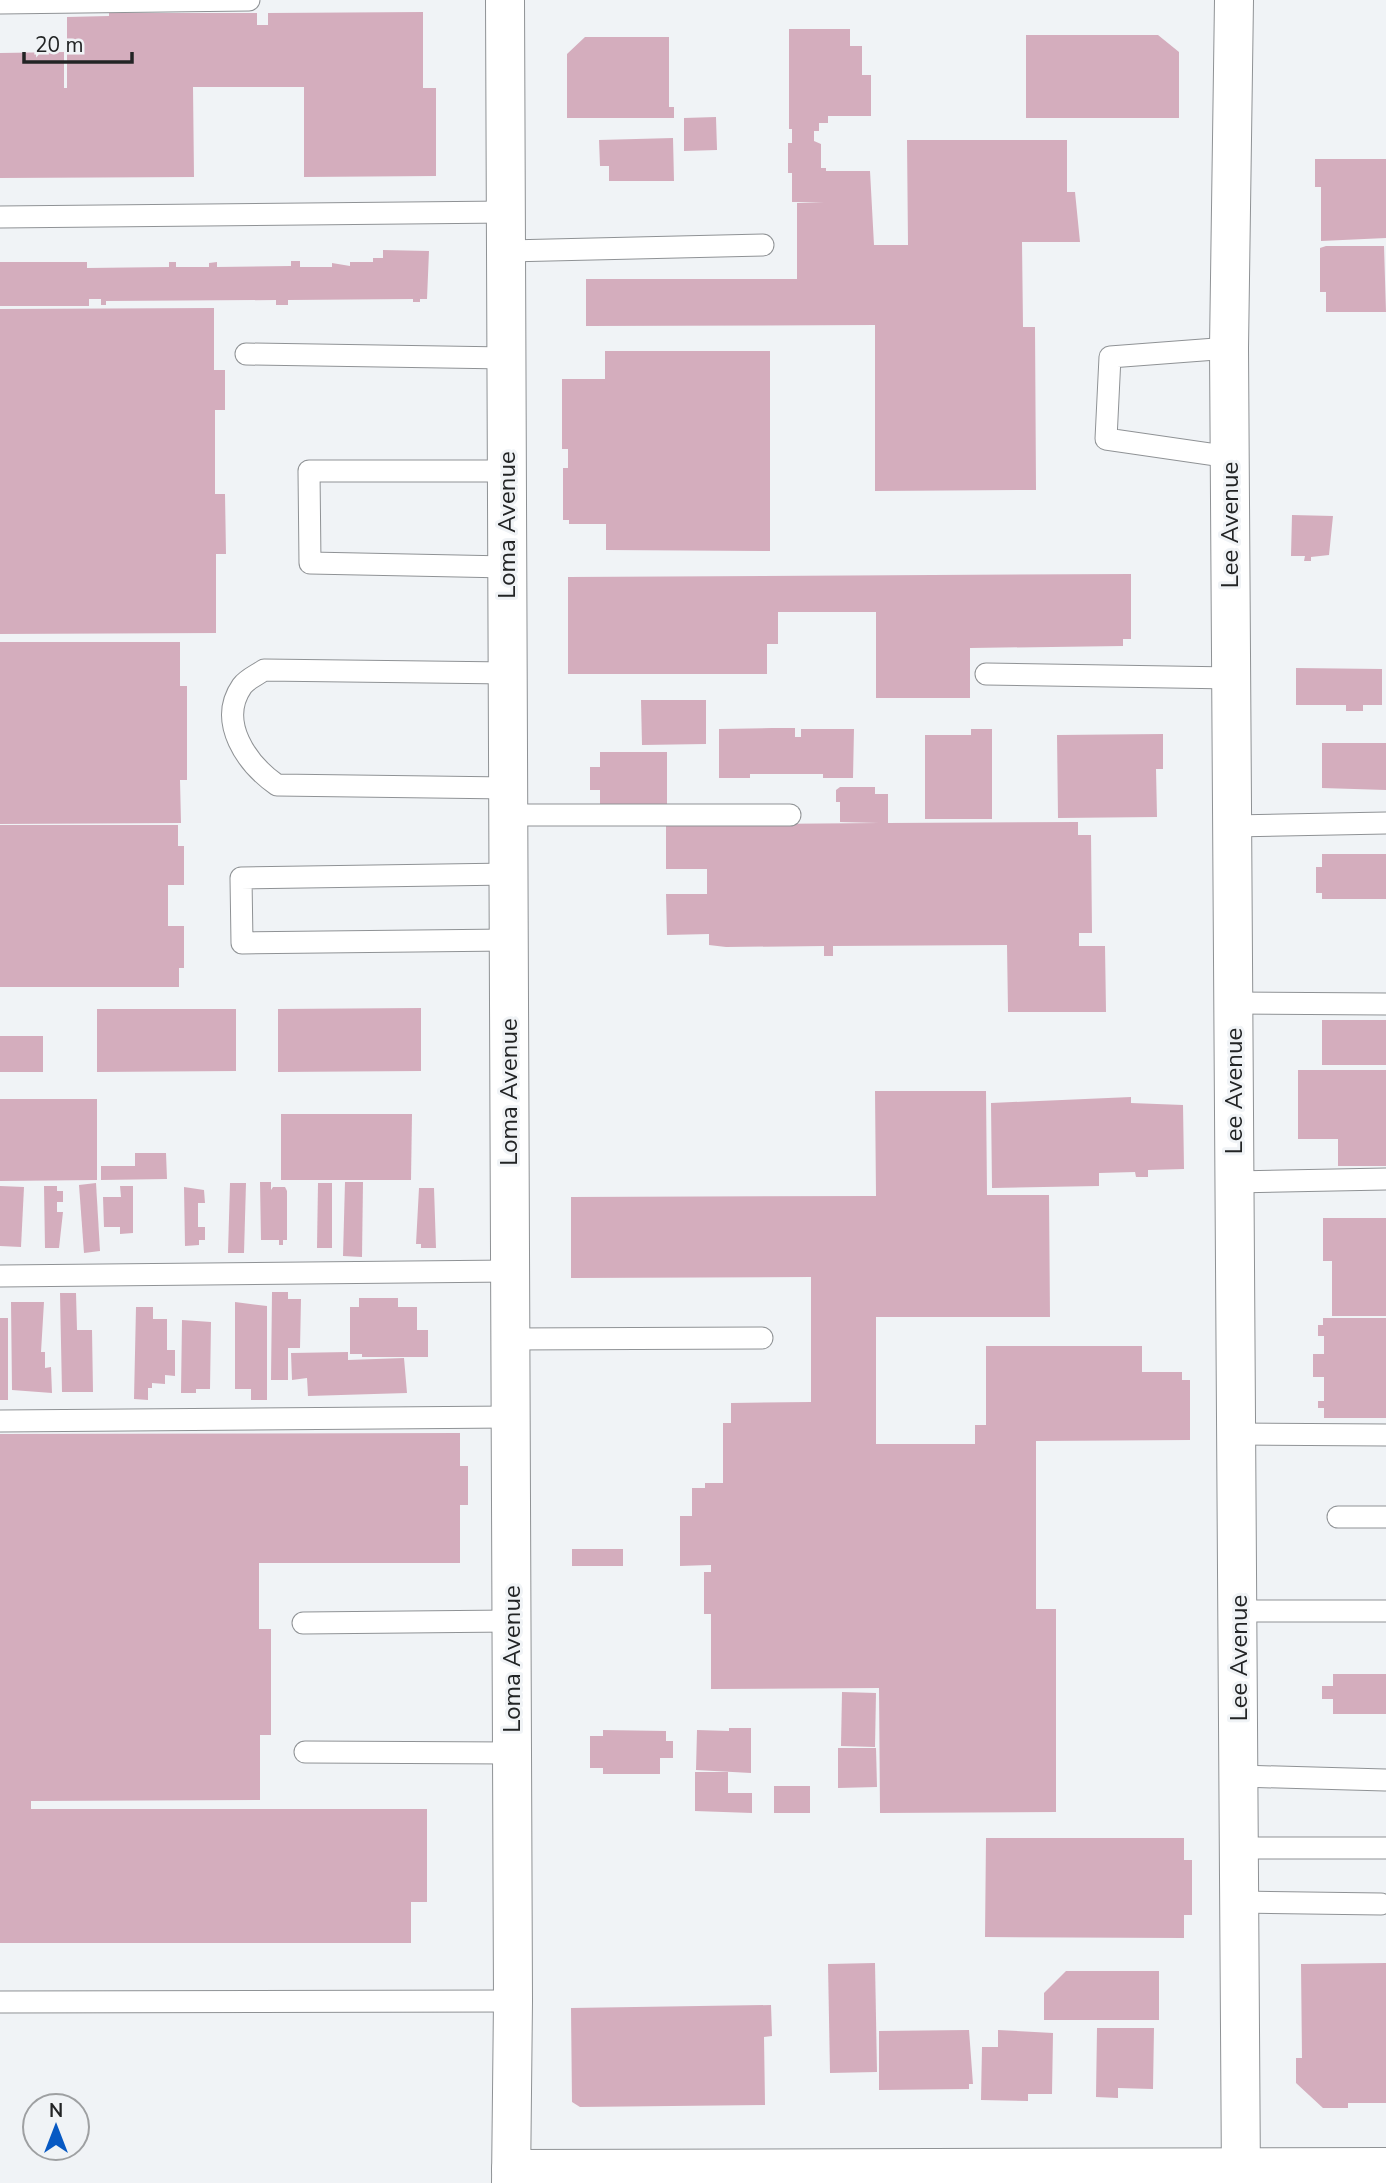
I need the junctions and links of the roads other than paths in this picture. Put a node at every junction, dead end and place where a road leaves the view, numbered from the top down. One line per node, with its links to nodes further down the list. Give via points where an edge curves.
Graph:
1 (249, 0): 4 (lane)
2 (505, 0): 5 (street, Loma Avenue)
3 (1234, 0): 9 (street, Lee Avenue)
4 (0, 3)
5 (506, 212): 6 (lane); 8 (street, Loma Avenue)
6 (0, 217)
7 (763, 245): 8 (lane)
8 (506, 251): 11 (street, Loma Avenue)
9 (1229, 348): 12 (street, Lee Avenue); 12 (lane, via 1110,357 1106,439)
10 (246, 354): 11 (lane)
11 (506, 358): 13 (street, Loma Avenue)
12 (1230, 457): 17 (street, Lee Avenue)
13 (507, 471): 14 (street, Loma Avenue); 14 (lane, via 309,471 310,563)
14 (507, 567): 15 (street, Loma Avenue)
15 (508, 673): 18 (street, Loma Avenue); 18 (lane, via 264,670 243,684 234,702 235,736 257,771 277,785)
16 (986, 674): 17 (lane)
17 (1231, 678): 21 (street, Lee Avenue)
18 (508, 802): 19 (lane); 22 (street, Loma Avenue)
19 (790, 815)
20 (1386, 823): 21 (lane)
21 (1233, 826): 24 (street, Lee Avenue)
22 (509, 874): 23 (street, Loma Avenue); 23 (lane, via 241,878 242,943)
23 (508, 940): 28 (street, Loma Avenue)
24 (1234, 1003): 25 (lane); 27 (street, Lee Avenue)
25 (1386, 1004)
26 (1386, 1179): 27 (lane)
27 (1235, 1182): 34 (street, Lee Avenue)
28 (510, 1270): 29 (lane); 31 (street, Loma Avenue)
29 (0, 1276)
30 (762, 1338): 31 (lane)
31 (510, 1339): 32 (street, Loma Avenue)
32 (511, 1417): 33 (lane); 40 (street, Loma Avenue)
33 (0, 1421)
34 (1237, 1434): 35 (lane); 38 (street, Lee Avenue)
35 (1386, 1435)
36 (1338, 1517): 37 (lane)
37 (1386, 1517)
38 (1238, 1611): 39 (lane); 44 (street, Lee Avenue)
39 (1386, 1611)
40 (511, 1621): 41 (lane); 43 (street, Loma Avenue)
41 (303, 1623)
42 (305, 1752): 43 (lane)
43 (512, 1753): 50 (street, Loma Avenue)
44 (1240, 1776): 45 (lane); 46 (street, Lee Avenue)
45 (1385, 1780)
46 (1240, 1848): 47 (lane); 48 (street, Lee Avenue)
47 (1386, 1848)
48 (1240, 1902): 49 (lane); 53 (street, Lee Avenue)
49 (1381, 1904)
50 (513, 2001): 51 (lane); 54 (street, Loma Avenue)
51 (0, 2002)
52 (1386, 2166): 53 (street)
53 (1241, 2175): 54 (street)
54 (511, 2176)

